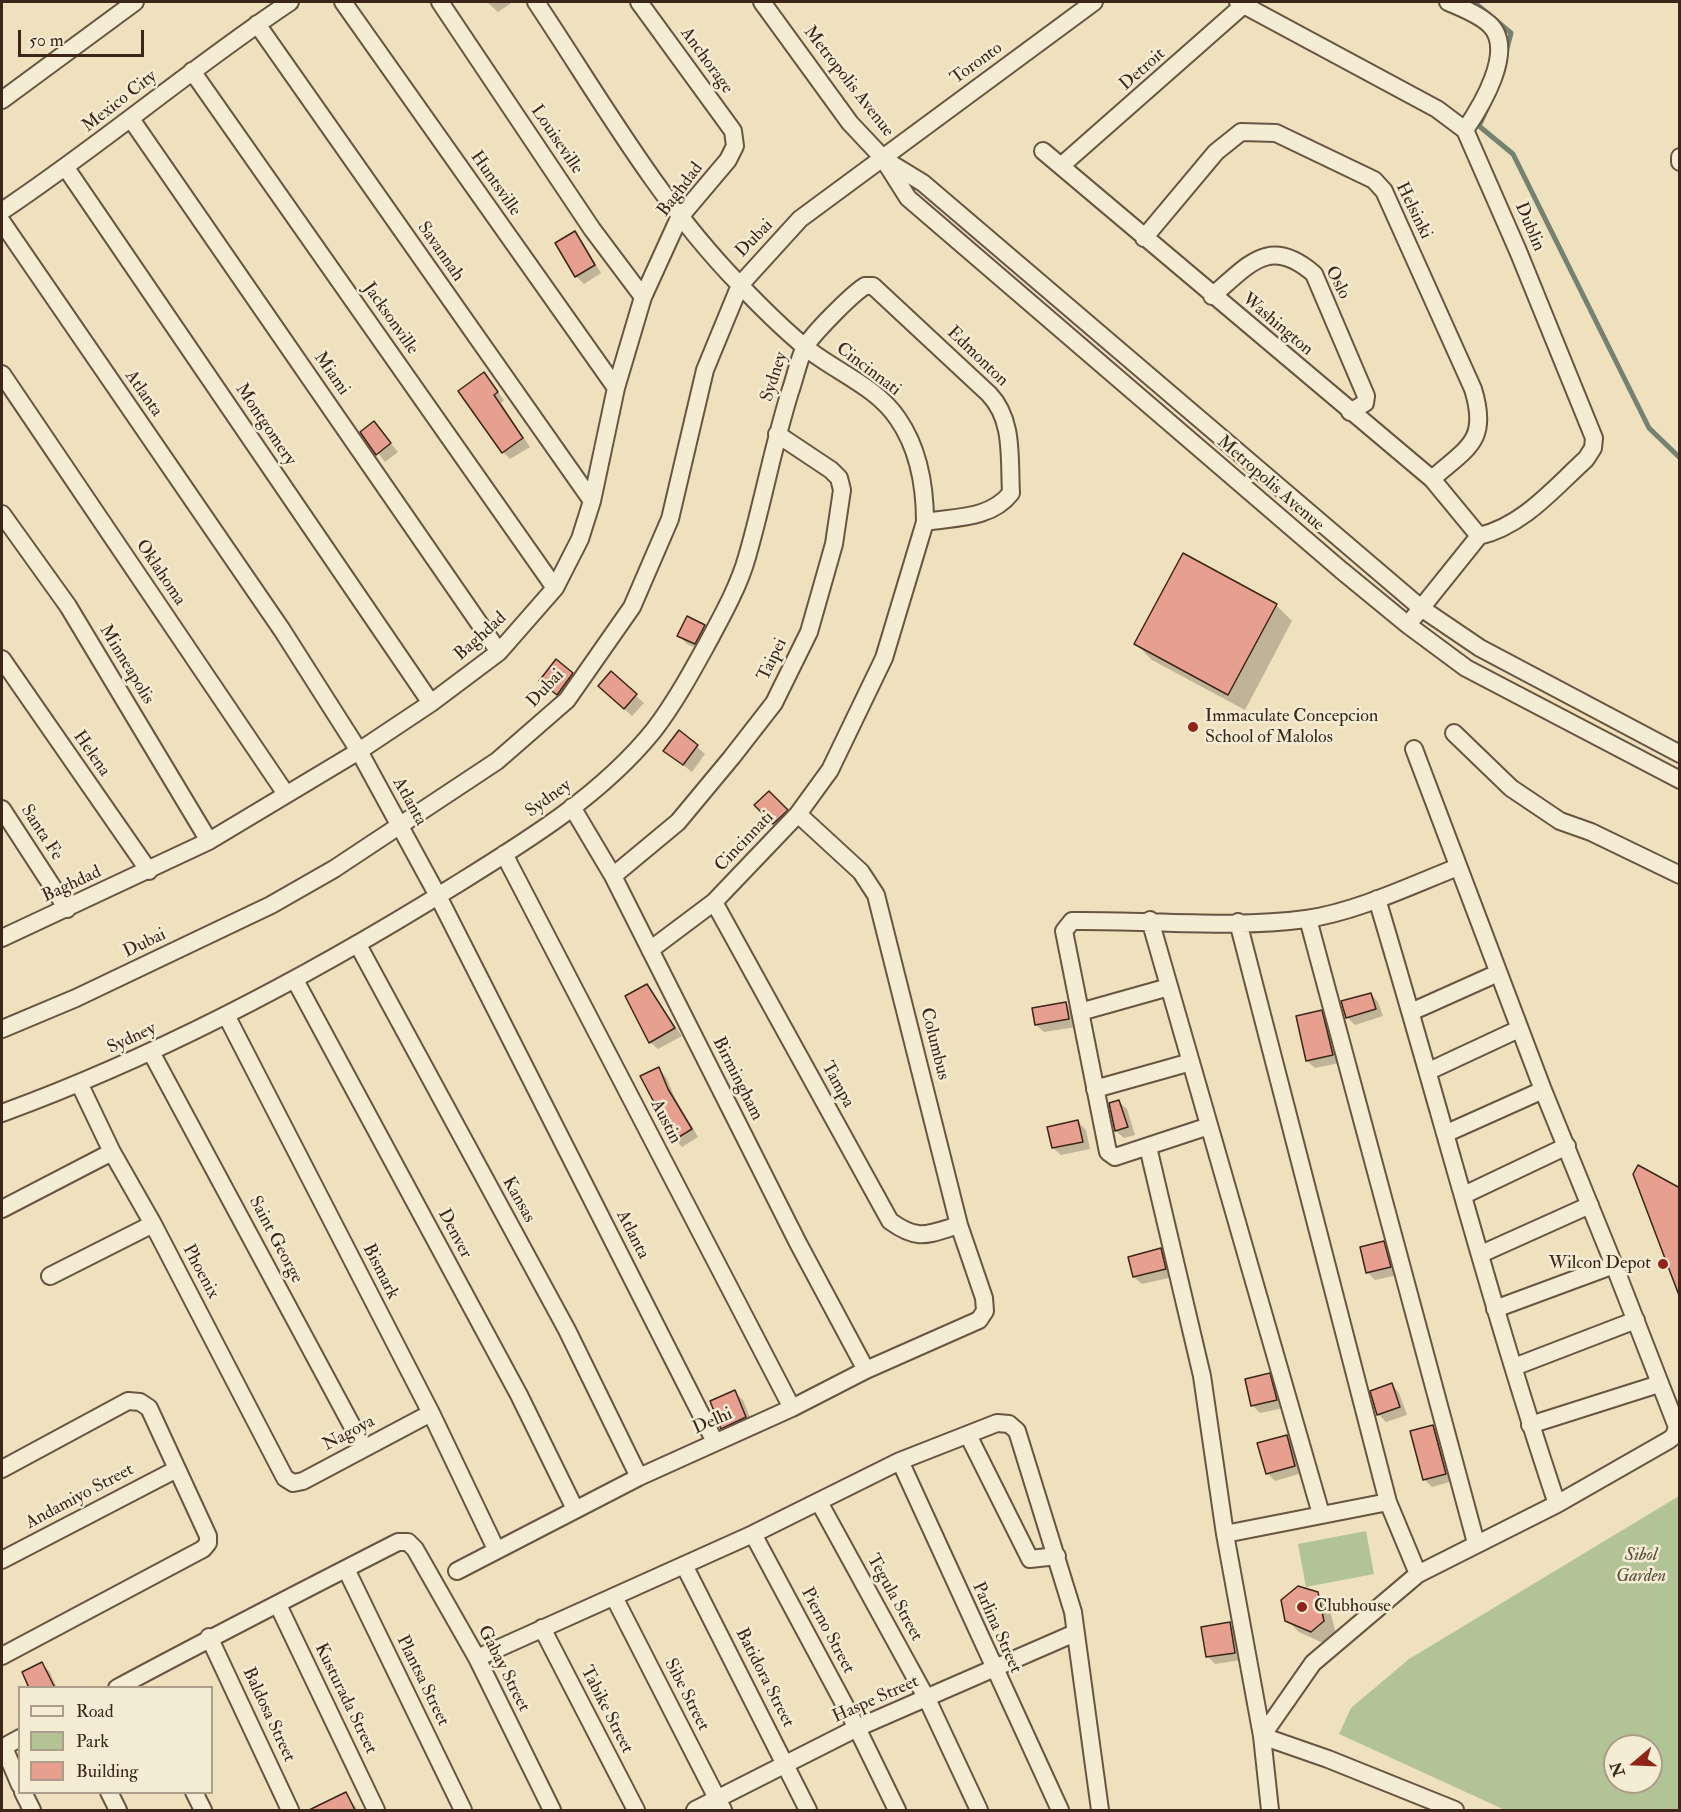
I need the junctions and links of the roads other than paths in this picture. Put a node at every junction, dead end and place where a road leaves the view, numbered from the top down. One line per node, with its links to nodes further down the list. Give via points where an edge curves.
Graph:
1 (135, 2): 13 (street)
2 (290, 2): 11 (street, Mexico City)
3 (343, 2): 31 (street, Huntsville)
4 (440, 2): 27 (street, Louiseville, via 585,219)
5 (536, 2): 22 (street, Cincinnati)
6 (639, 2): 16 (street, Anchorage, via 733,131)
7 (762, 2): 18 (street, Metropolis Avenue, via 850,123)
8 (1094, 2): 18 (street, Toronto)
9 (1448, 2): 15 (street, via 1490,25 1497,37 1497,60 1488,96)
10 (1243, 3): 15 (street, Dublin, via 1437,109); 19 (street, Detroit)
11 (257, 24): 12 (street, Mexico City); 35 (street, Savannah)
12 (192, 71): 14 (street, Mexico City); 39 (street, Jacksonville)
13 (2, 100)
14 (130, 119): 20 (street, Mexico City); 42 (street, Miami)
15 (1465, 130): 38 (street, Dublin, via 1594,438 1586,459 1519,520)
16 (735, 146): 22 (street, Baghdad, via 728,160)
17 (1042, 151): 19 (street, Washington)
18 (882, 157): 25 (street, Dubai, via 800,219); 40 (street, Metropolis Avenue, via 923,183); 41 (street, Metropolis Avenue, via 908,198)
19 (1062, 165): 24 (street, Washington)
20 (66, 168): 21 (street, Mexico City); 44 (street, Montgomery)
21 (2, 211)
22 (679, 218): 25 (street, Cincinnati); 27 (street, Baghdad)
23 (2, 222): 47 (street, Atlanta, via 282,630)
24 (1144, 238): 28 (street, Washington); 34 (street, Helsinki, via 1215,152 1241,132 1276,133 1374,180 1388,201 1481,414 1472,442)
25 (740, 285): 29 (street, Cincinnati); 54 (street, Dubai, via 705,370 670,519 632,607 567,700 497,761)
26 (873, 286): 29 (street, Sydney, via 858,291); 37 (street, Edmonton, via 989,394 1006,418 1011,493 990,511)
27 (643, 297): 31 (street, Baghdad)
28 (1212, 297): 32 (street, Washington); 32 (street, Oslo, via 1266,255 1290,258 1306,267 1314,274 1366,396 1365,403)
29 (805, 347): 33 (street, Sydney); 37 (street, Cincinnati, via 877,396 896,416 911,441 922,484)
30 (2, 374): 50 (street, Oklahoma)
31 (616, 388): 35 (street, Baghdad)
32 (1350, 412): 34 (street, Washington)
33 (777, 434): 51 (street, Sydney, via 746,561 708,642 653,731); 60 (street, Taipei, via 831,470 839,478 842,490 834,544 809,632 774,703 732,757 678,822)
34 (1432, 479): 38 (street, Washington)
35 (592, 501): 39 (street, Baghdad, via 580,539)
36 (2, 514): 55 (street, Minneapolis, via 68,606)
37 (925, 522): 53 (street, Cincinnati, via 903,603 875,678 830,770)
38 (1479, 536): 40 (street)
39 (555, 588): 42 (street, Baghdad)
40 (1421, 608): 41 (street); 48 (street, Metropolis Avenue, via 1480,648)
41 (1408, 625): 49 (street, Metropolis Avenue, via 1466,668)
42 (499, 652): 44 (street, Baghdad)
43 (2, 659): 58 (street, Helena)
44 (431, 703): 47 (street, Baghdad)
45 (1454, 733): 59 (street, via 1511,788 1560,821)
46 (1414, 749): 57 (street)
47 (359, 751): 50 (street, Baghdad); 54 (street, Atlanta)
48 (1680, 754)
49 (1680, 780)
50 (286, 794): 55 (street, Baghdad)
51 (572, 807): 56 (street, Sydney); 60 (street, Birmingham)
52 (2, 809): 64 (street, Santa Fe)
53 (798, 814): 63 (street, Cincinnati); 95 (street, Columbus, via 861,872 876,895)
54 (400, 826): 61 (street, Atlanta); 77 (street, Dubai, via 271,905)
55 (209, 841): 58 (street, Baghdad)
56 (504, 854): 61 (street, Sydney); 105 (street, Austin)
57 (1458, 867): 62 (street); 71 (street)
58 (149, 871): 64 (street, Baghdad)
59 (1680, 875)
60 (614, 876): 70 (street, Birmingham)
61 (438, 896): 69 (street, Sydney); 109 (street, Atlanta)
62 (1377, 899): 65 (street); 75 (street)
63 (714, 903): 70 (street, Cincinnati); 95 (street, Tampa, via 890,1221 919,1237)
64 (67, 909): 68 (street, Baghdad)
65 (1308, 919): 67 (street); 123 (street)
66 (1150, 920): 67 (street); 73 (street); 74 (street, via 1072,921 1066,925)
67 (1238, 922): 117 (street)
68 (2, 938)
69 (358, 945): 72 (street, Sydney); 115 (street, Kansas, via 567,1330)
70 (650, 950): 103 (street, Birmingham)
71 (1498, 973): 75 (street); 78 (street)
72 (295, 980): 76 (street, Sydney); 119 (street, Denver, via 513,1385)
73 (1170, 987): 74 (street); 80 (street)
74 (1080, 1012): 83 (street)
75 (1411, 1012): 81 (street)
76 (226, 1015): 79 (street, Sydney); 106 (street, Bismark)
77 (2, 1029)
78 (1520, 1029): 81 (street); 84 (street)
79 (151, 1052): 82 (street, Sydney); 110 (street, Saint George)
80 (1191, 1062): 83 (street); 86 (street)
81 (1429, 1071): 87 (street)
82 (80, 1085): 85 (street, Sydney); 90 (street, Phoenix)
83 (1095, 1089): 89 (street, via 1108,1152 1114,1157)
84 (1543, 1090): 87 (street); 88 (street)
85 (2, 1113)
86 (1209, 1125): 89 (street); 120 (street)
87 (1446, 1133): 91 (street)
88 (1567, 1146): 91 (street); 92 (street)
89 (1148, 1147): 122 (street, via 1202,1376)
90 (112, 1152): 93 (street); 94 (street, Phoenix)
91 (1464, 1195): 96 (street)
92 (1590, 1205): 96 (street); 97 (street)
93 (2, 1209)
94 (153, 1224): 98 (street); 114 (street, Phoenix)
95 (959, 1225): 100 (street, Columbus)
96 (1480, 1254): 99 (street)
97 (1614, 1265): 99 (street); 101 (street)
98 (50, 1276)
99 (1495, 1309): 102 (street)
100 (985, 1311): 103 (street, Delhi, via 979,1320)
101 (1636, 1320): 102 (street); 104 (street)
102 (1514, 1367): 107 (street)
103 (866, 1370): 105 (street, Delhi)
104 (1659, 1384): 107 (street); 118 (street, via 1677,1427 1674,1436)
105 (792, 1408): 109 (street, Delhi)
106 (431, 1413): 110 (street, Nagoya); 124 (street, Bismark)
107 (1530, 1425): 118 (street)
108 (968, 1435): 111 (street); 125 (street, via 1030,1559); 125 (street, via 998,1423 1009,1424 1017,1431)
109 (715, 1442): 115 (street, Delhi)
110 (364, 1448): 114 (street, Nagoya, via 303,1481 293,1483)
111 (900, 1461): 116 (street); 138 (street, Parlina Street)
112 (2, 1469): 113 (street, via 128,1401 149,1408)
113 (177, 1469): 126 (street, Andamiyo Street); 136 (street, via 208,1543)
114 (285, 1478)
115 (639, 1478): 119 (street, Delhi)
116 (819, 1502): 121 (street); 141 (street, Tegula Street)
117 (1388, 1502): 120 (street); 130 (street)
118 (1557, 1504): 123 (street)
119 (575, 1509): 124 (street, Delhi)
120 (1322, 1514): 122 (street)
121 (753, 1534): 127 (street); 142 (street, Pierno Street)
122 (1226, 1534): 143 (street)
123 (1476, 1543): 130 (street)
124 (496, 1549): 129 (street, Delhi)
125 (1057, 1556): 134 (street)
126 (2, 1560)
127 (684, 1565): 131 (street); 145 (street, Batidora Street)
128 (346, 1569): 132 (street); 137 (street, Gabay Street, via 398,1542 408,1542); 156 (street, Plantsa Street)
129 (457, 1570)
130 (1418, 1574): 143 (street, via 1312,1663)
131 (614, 1597): 133 (street); 150 (street, Sibe Street)
132 (278, 1605): 135 (street); 155 (street, Kusturada Street)
133 (542, 1628): 137 (street); 158 (street, Tabike Street)
134 (1075, 1633): 138 (street, Haspe Street); 164 (street)
135 (209, 1637): 139 (street); 154 (street, Baldosa Street)
136 (2, 1656)
137 (477, 1658): 157 (street, Gabay Street)
138 (993, 1669): 141 (street, Haspe Street); 163 (street, Parlina Street)
139 (139, 1682): 140 (street)
140 (124, 1686)
141 (927, 1699): 142 (street, Haspe Street); 162 (street, Tegula Street)
142 (857, 1728): 145 (street, Haspe Street); 161 (street, Pierno Street)
143 (1262, 1736): 165 (street); 166 (street)
144 (18, 1739): 146 (street, via 5,1750)
145 (787, 1765): 150 (street, Haspe Street); 160 (street, Batidora Street)
146 (18, 1780)
147 (24, 1794): 151 (street)
148 (110, 1794): 152 (street)
149 (195, 1794): 153 (street)
150 (720, 1805): 159 (street, Haspe Street)
151 (32, 1810)
152 (118, 1810)
153 (202, 1810)
154 (290, 1810)
155 (376, 1810)
156 (463, 1810)
157 (552, 1810)
158 (636, 1810)
159 (695, 1810)
160 (808, 1810)
161 (897, 1810)
162 (980, 1810)
163 (1060, 1810)
164 (1100, 1810)
165 (1270, 1810)
166 (1455, 1810)

